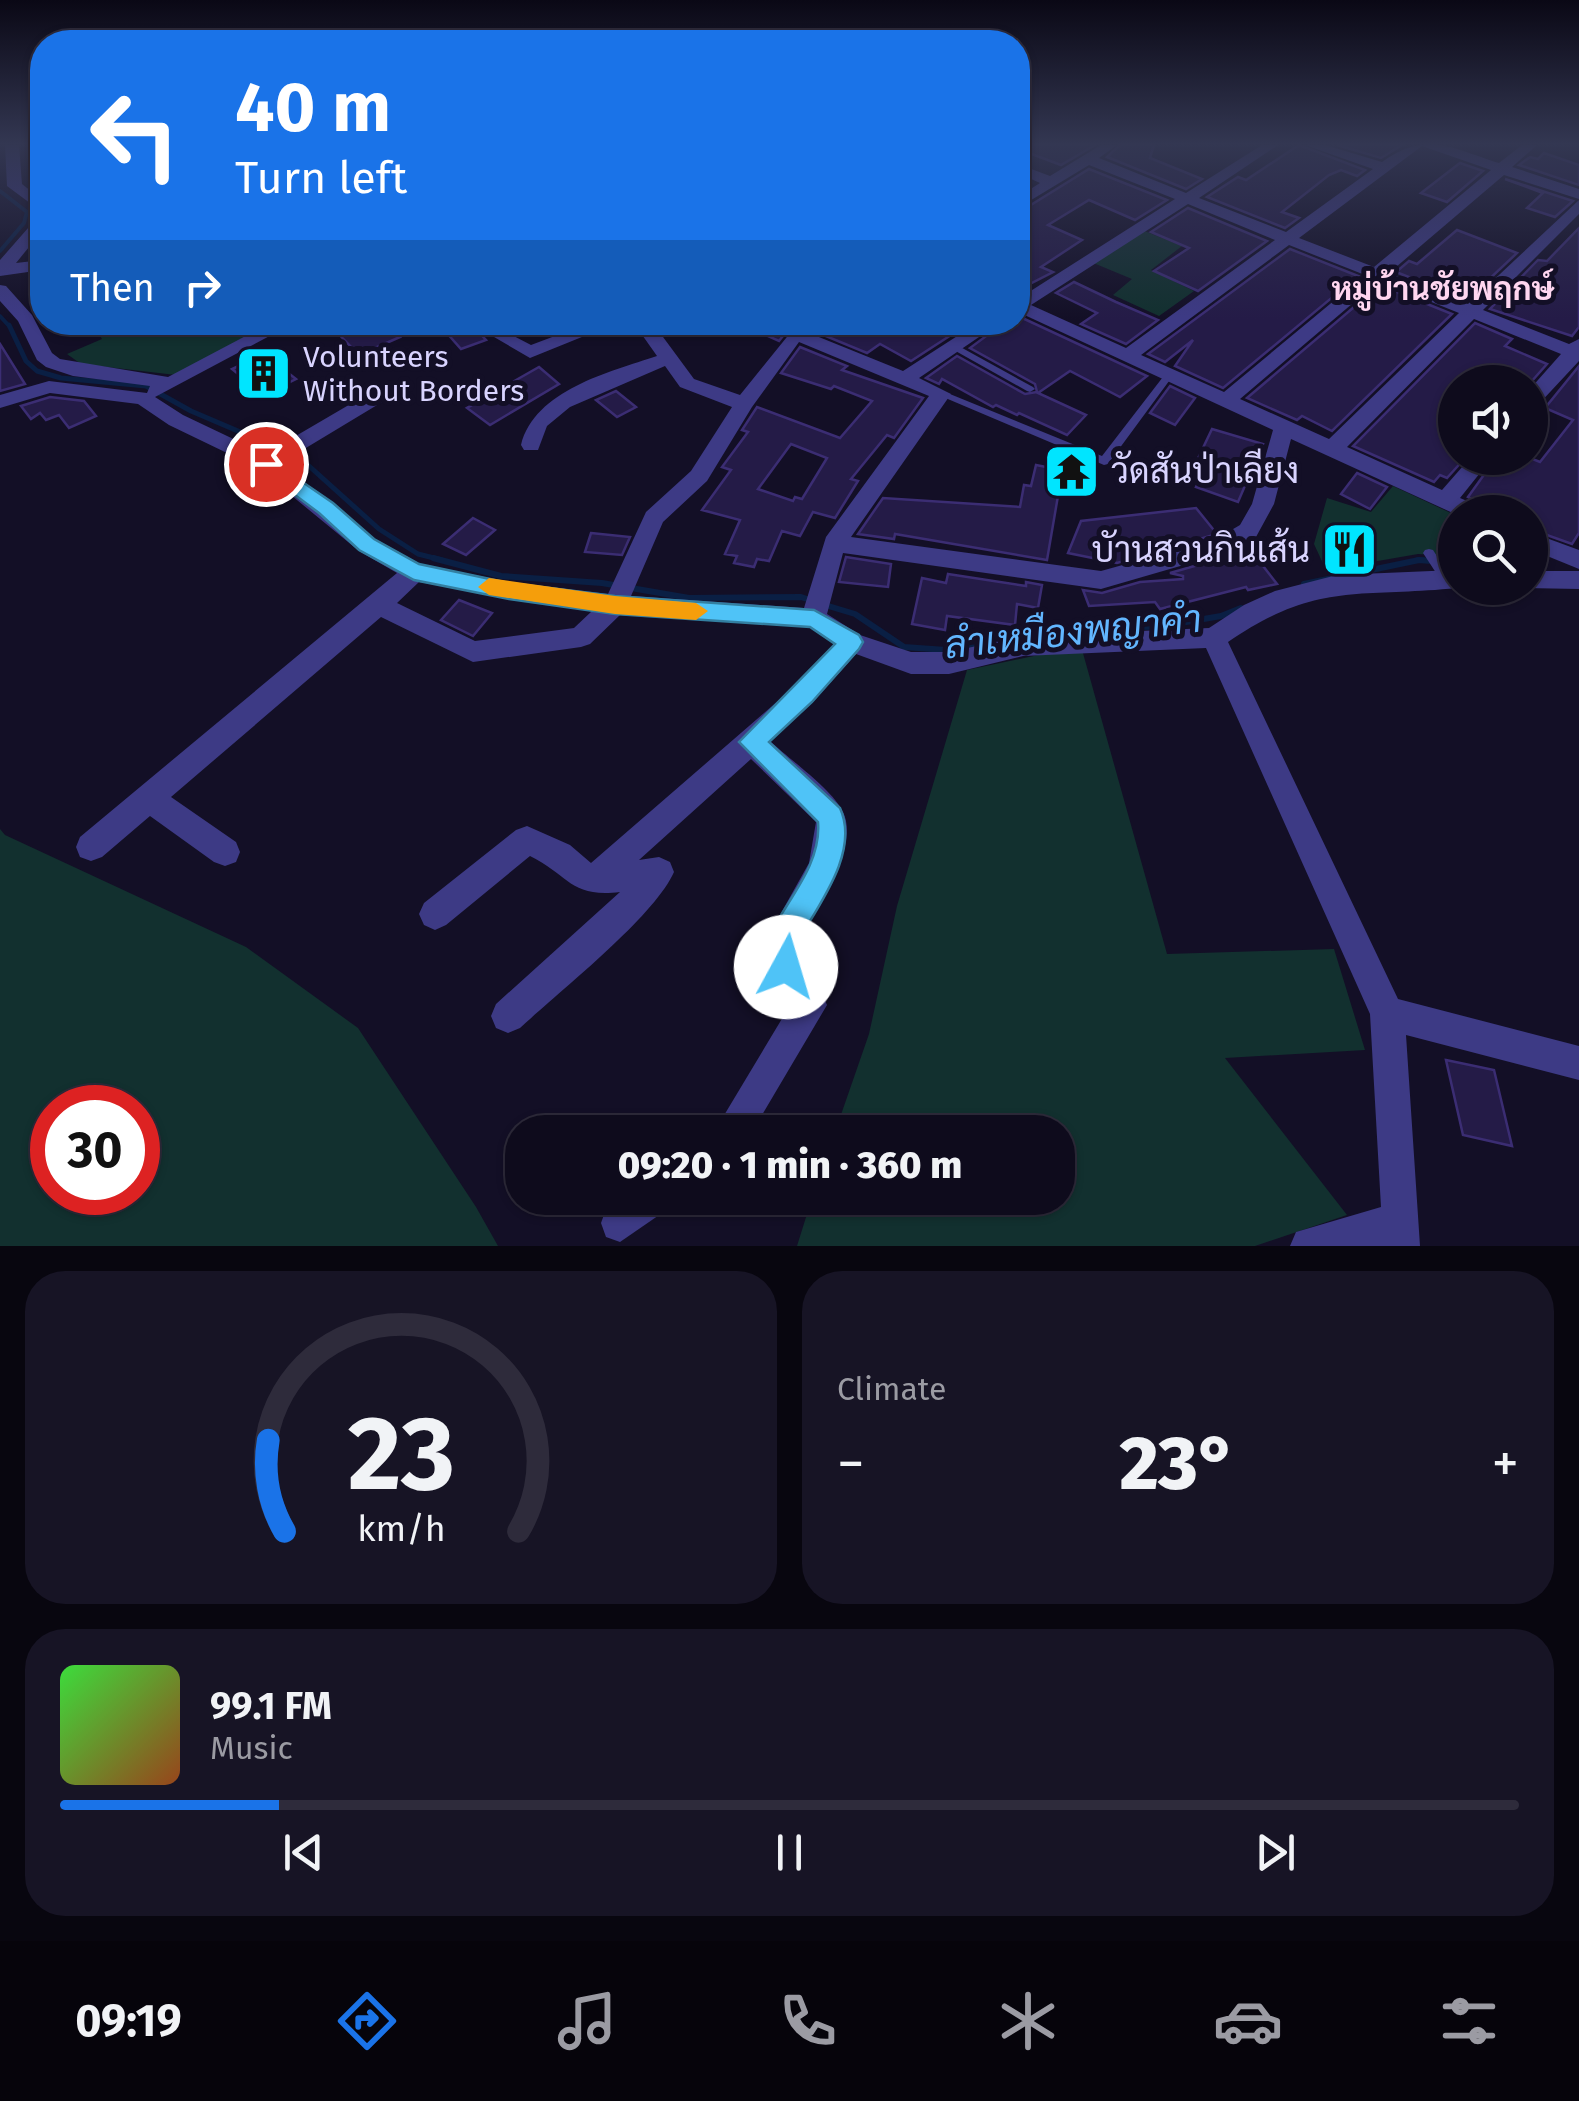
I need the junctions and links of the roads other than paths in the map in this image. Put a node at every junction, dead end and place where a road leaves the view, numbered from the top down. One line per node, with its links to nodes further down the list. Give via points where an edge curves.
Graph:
1 (1179, 203): 12 (street)
2 (1196, 203): 7 (street)
3 (1336, 203): 7 (street)
4 (1459, 203): 10 (street)
5 (1579, 205): 14 (street)
6 (30, 236): 9 (street)
7 (1287, 239): 10 (street); 26 (street)
8 (30, 266): 9 (street)
9 (0, 270)
10 (1373, 274): 14 (street); 35 (street)
11 (0, 290): 15 (street)
12 (1030, 298)
13 (1030, 312): 26 (street)
14 (1469, 312): 25 (street); 40 (street)
15 (30, 327)
16 (34, 335): 33 (street, via 53,364)
17 (262, 335): 33 (street)
18 (500, 335): 19 (street, via 530,352)
19 (575, 335)
20 (651, 335): 27 (street)
21 (798, 335): 37 (street)
22 (818, 335): 29 (street)
23 (973, 335): 24 (street)
24 (955, 347): 29 (street); 32 (lane)
25 (1577, 351): 30 (street)
26 (1126, 356): 28 (street)
27 (666, 358): 37 (street, via 687,383); 39 (street, via 569,402 538,423)
28 (1170, 375): 34 (lane, via 1104,460); 35 (street)
29 (904, 379): 34 (street)
30 (1548, 382)
31 (395, 386): 41 (street)
32 (1030, 389)
33 (156, 391): 36 (street, via 49,387); 41 (street, via 176,420)
34 (942, 394): 45 (street)
35 (1226, 400): 38 (street)
36 (0, 402)
37 (744, 404): 54 (street, via 700,476 654,518)
38 (1284, 427): 40 (street); 45 (street, via 1248,531 1224,546 1101,580)
39 (531, 444)
40 (1332, 449): 44 (street)
41 (279, 453): 50 (street, via 366,545)
42 (1467, 475): 43 (street)
43 (1449, 495)
44 (1438, 497)
45 (834, 543): 55 (street)
46 (1548, 548): 48 (street)
47 (1429, 553): 49 (lane)
48 (1578, 561)
49 (1438, 564)
50 (414, 572): 54 (street, via 509,591); 56 (street)
51 (1438, 580): 57 (street, via 1337,584 1268,605)
52 (1548, 580): 53 (street)
53 (1579, 580)
54 (620, 591): 55 (street); 56 (street, via 580,637 474,652)
55 (818, 603): 58 (street)
56 (379, 605): 60 (street)
57 (1214, 638): 58 (street, via 1023,646 949,663 911,663); 65 (street)
58 (851, 642): 59 (street)
59 (752, 742): 63 (street); 68 (street, via 831,816 833,838 827,861 778,946 793,987 810,1005)
60 (149, 798): 61 (street); 62 (street)
61 (90, 848)
62 (225, 852)
63 (594, 880): 64 (street, via 527,840); 66 (street, via 659,872)
64 (435, 914)
65 (1387, 1013): 67 (street); 71 (street)
66 (508, 1016)
67 (1579, 1063)
68 (742, 1115)
69 (630, 1215): 70 (street)
70 (620, 1223)
71 (1401, 1233): 72 (street)
72 (1310, 1246)

